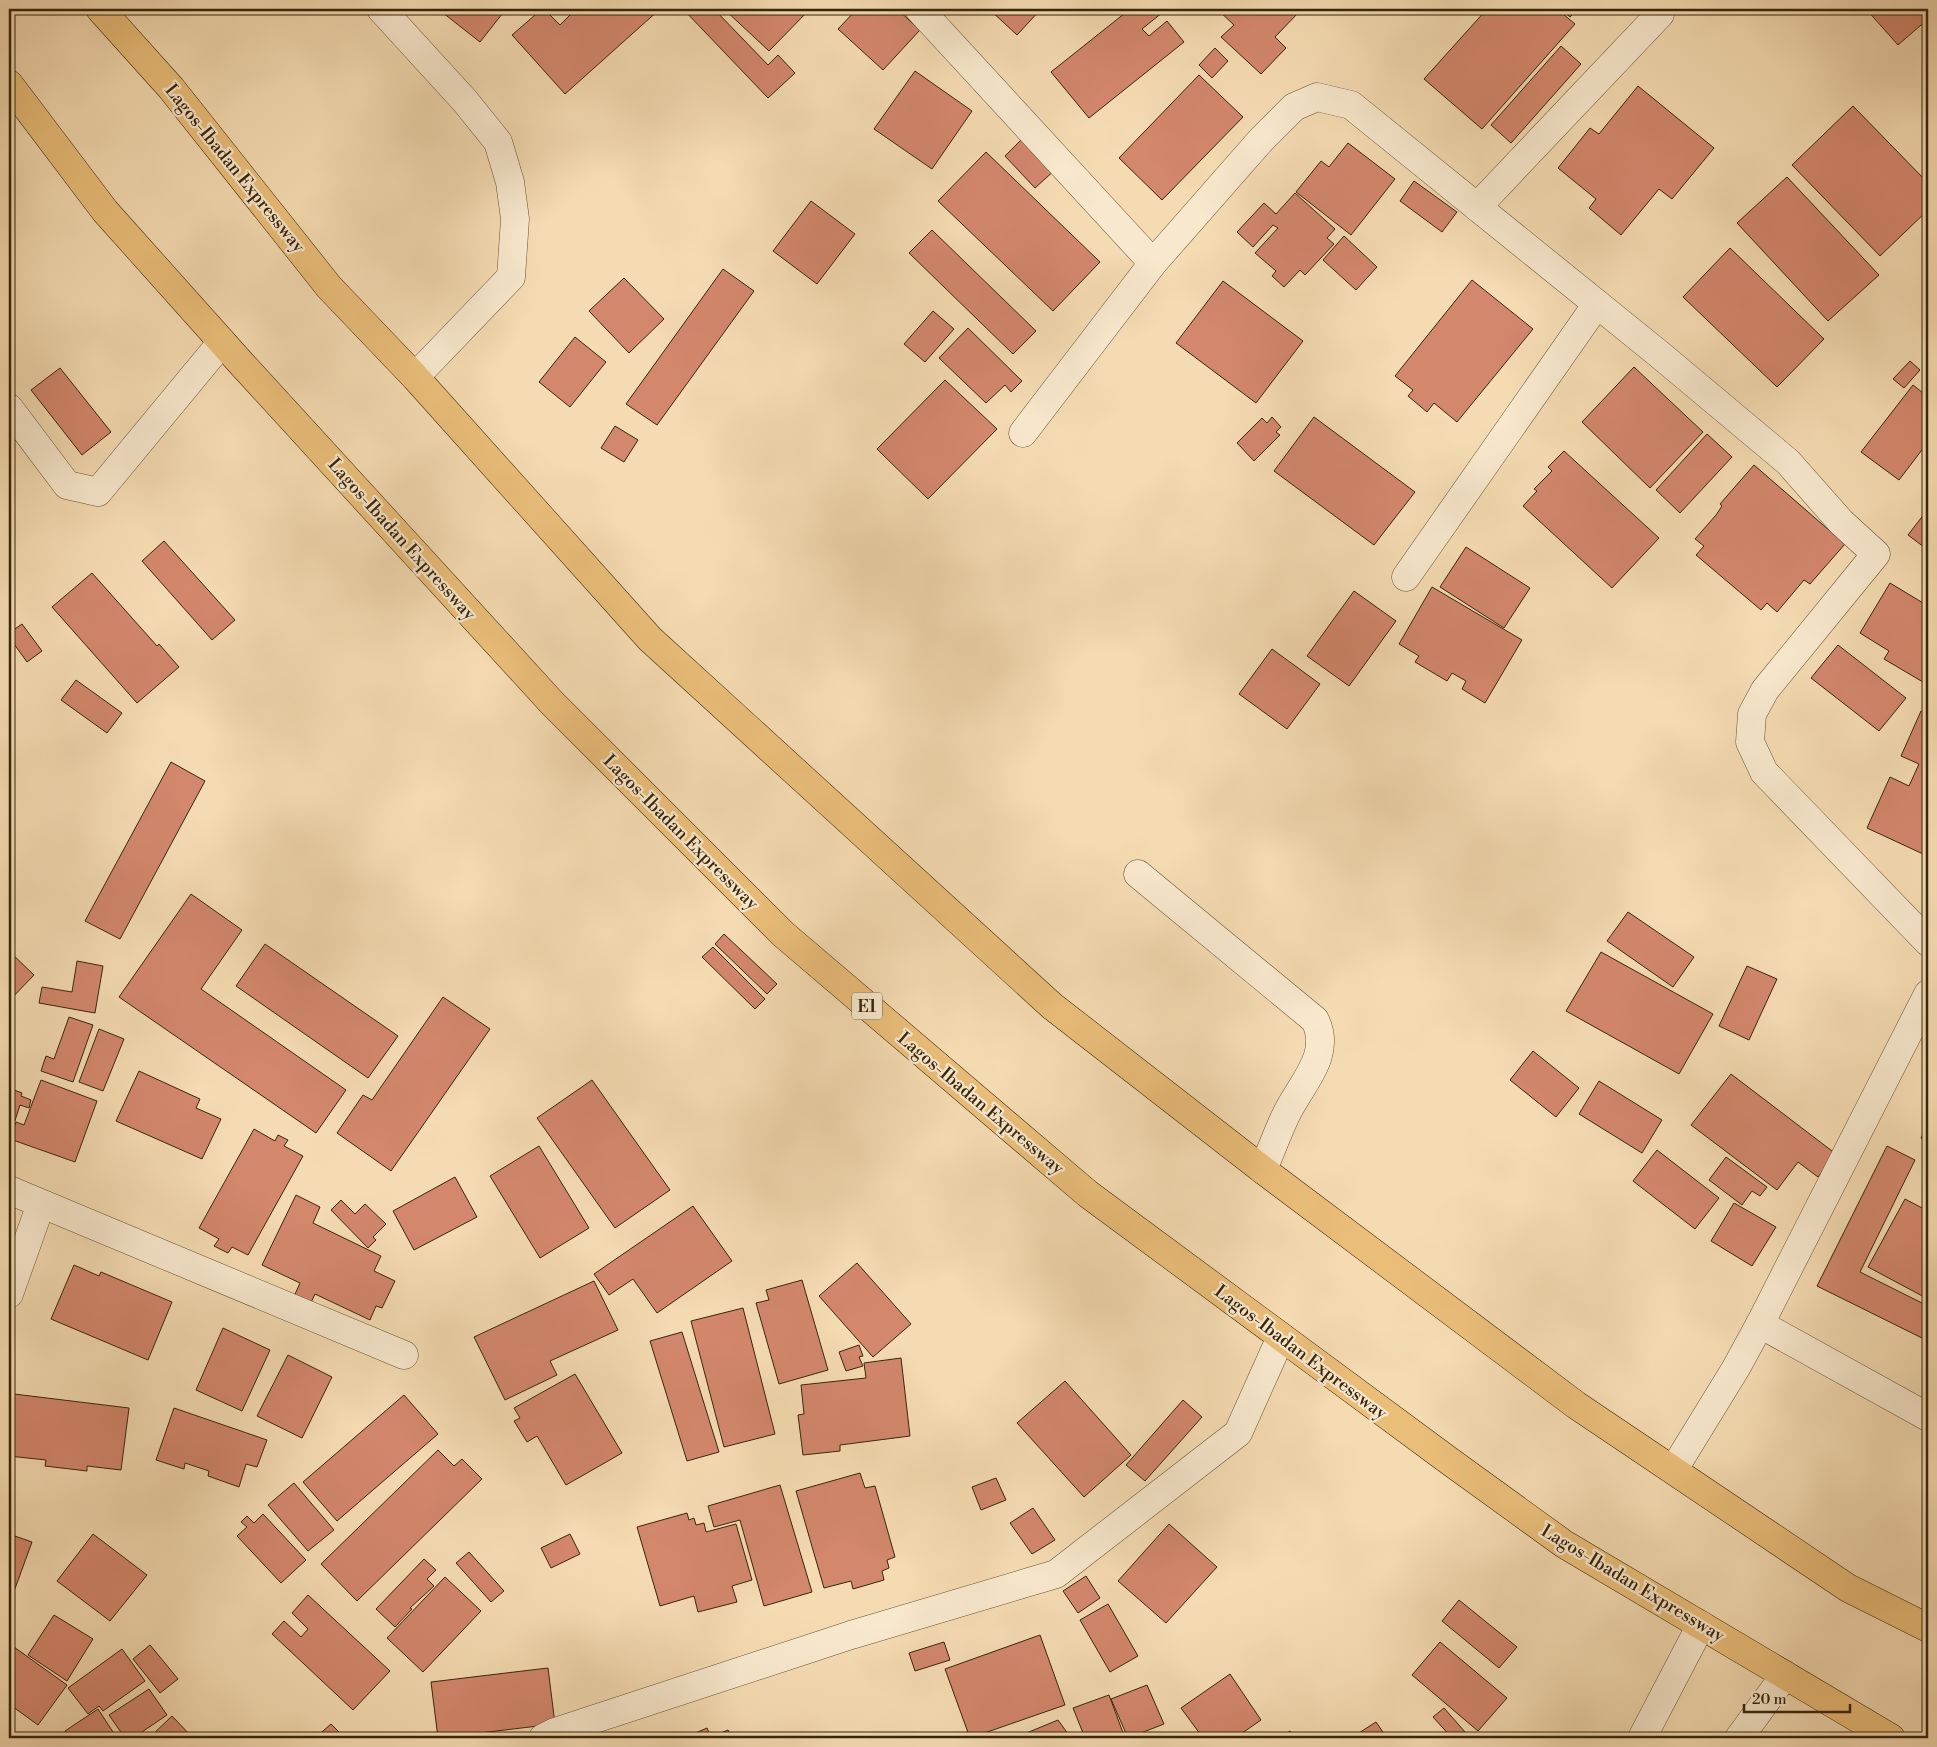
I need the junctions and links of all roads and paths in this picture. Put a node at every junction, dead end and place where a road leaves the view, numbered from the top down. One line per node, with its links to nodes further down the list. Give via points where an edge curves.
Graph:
1 (100, 9): 10 (highway, Lagos-Ibadan Expressway, via 171,88 329,287)
2 (381, 9): 10 (street, via 498,142 510,182 516,219 511,277)
3 (919, 9): 7 (street)
4 (1660, 14): 6 (street)
5 (9, 84): 9 (highway, Lagos-Ibadan Expressway / E1, via 105,211)
6 (1477, 207): 7 (street, via 1351,105 1318,97 1294,107 1261,140); 8 (street)
7 (1153, 263): 12 (street)
8 (1598, 304): 13 (street); 15 (street, via 1788,462 1876,554 1765,690 1752,714 1750,742 1764,772)
9 (222, 342): 11 (street, via 98,492 67,485); 22 (highway, Lagos-Ibadan Expressway / E1, via 553,704 783,934 1088,1194)
10 (415, 377): 17 (highway, Lagos-Ibadan Expressway, via 650,639 1052,1006)
11 (9, 408)
12 (1023, 432)
13 (1406, 577)
14 (1138, 874): 17 (street, via 1315,1020 1321,1031 1319,1055 1285,1115)
15 (1928, 942)
16 (1928, 994): 21 (street)
17 (1263, 1170): 25 (highway, Lagos-Ibadan Expressway, via 1576,1405)
18 (9, 1190): 19 (street)
19 (41, 1204): 20 (street); 23 (street)
20 (9, 1294)
21 (1760, 1324): 24 (street); 25 (street)
22 (1281, 1337): 26 (highway, Lagos-Ibadan Expressway / E1, via 1564,1544); 29 (street, via 1238,1432 1056,1574 851,1635)
23 (404, 1355)
24 (1928, 1417)
25 (1674, 1470): 27 (highway, Lagos-Ibadan Expressway, via 1848,1588)
26 (1701, 1625): 28 (highway, Lagos-Ibadan Expressway / E1); 30 (street)
27 (1928, 1628)
28 (1785, 1675): 31 (street); 32 (highway, Lagos-Ibadan Expressway / E1)
29 (543, 1738)
30 (1642, 1738)
31 (1739, 1738)
32 (1891, 1738)

